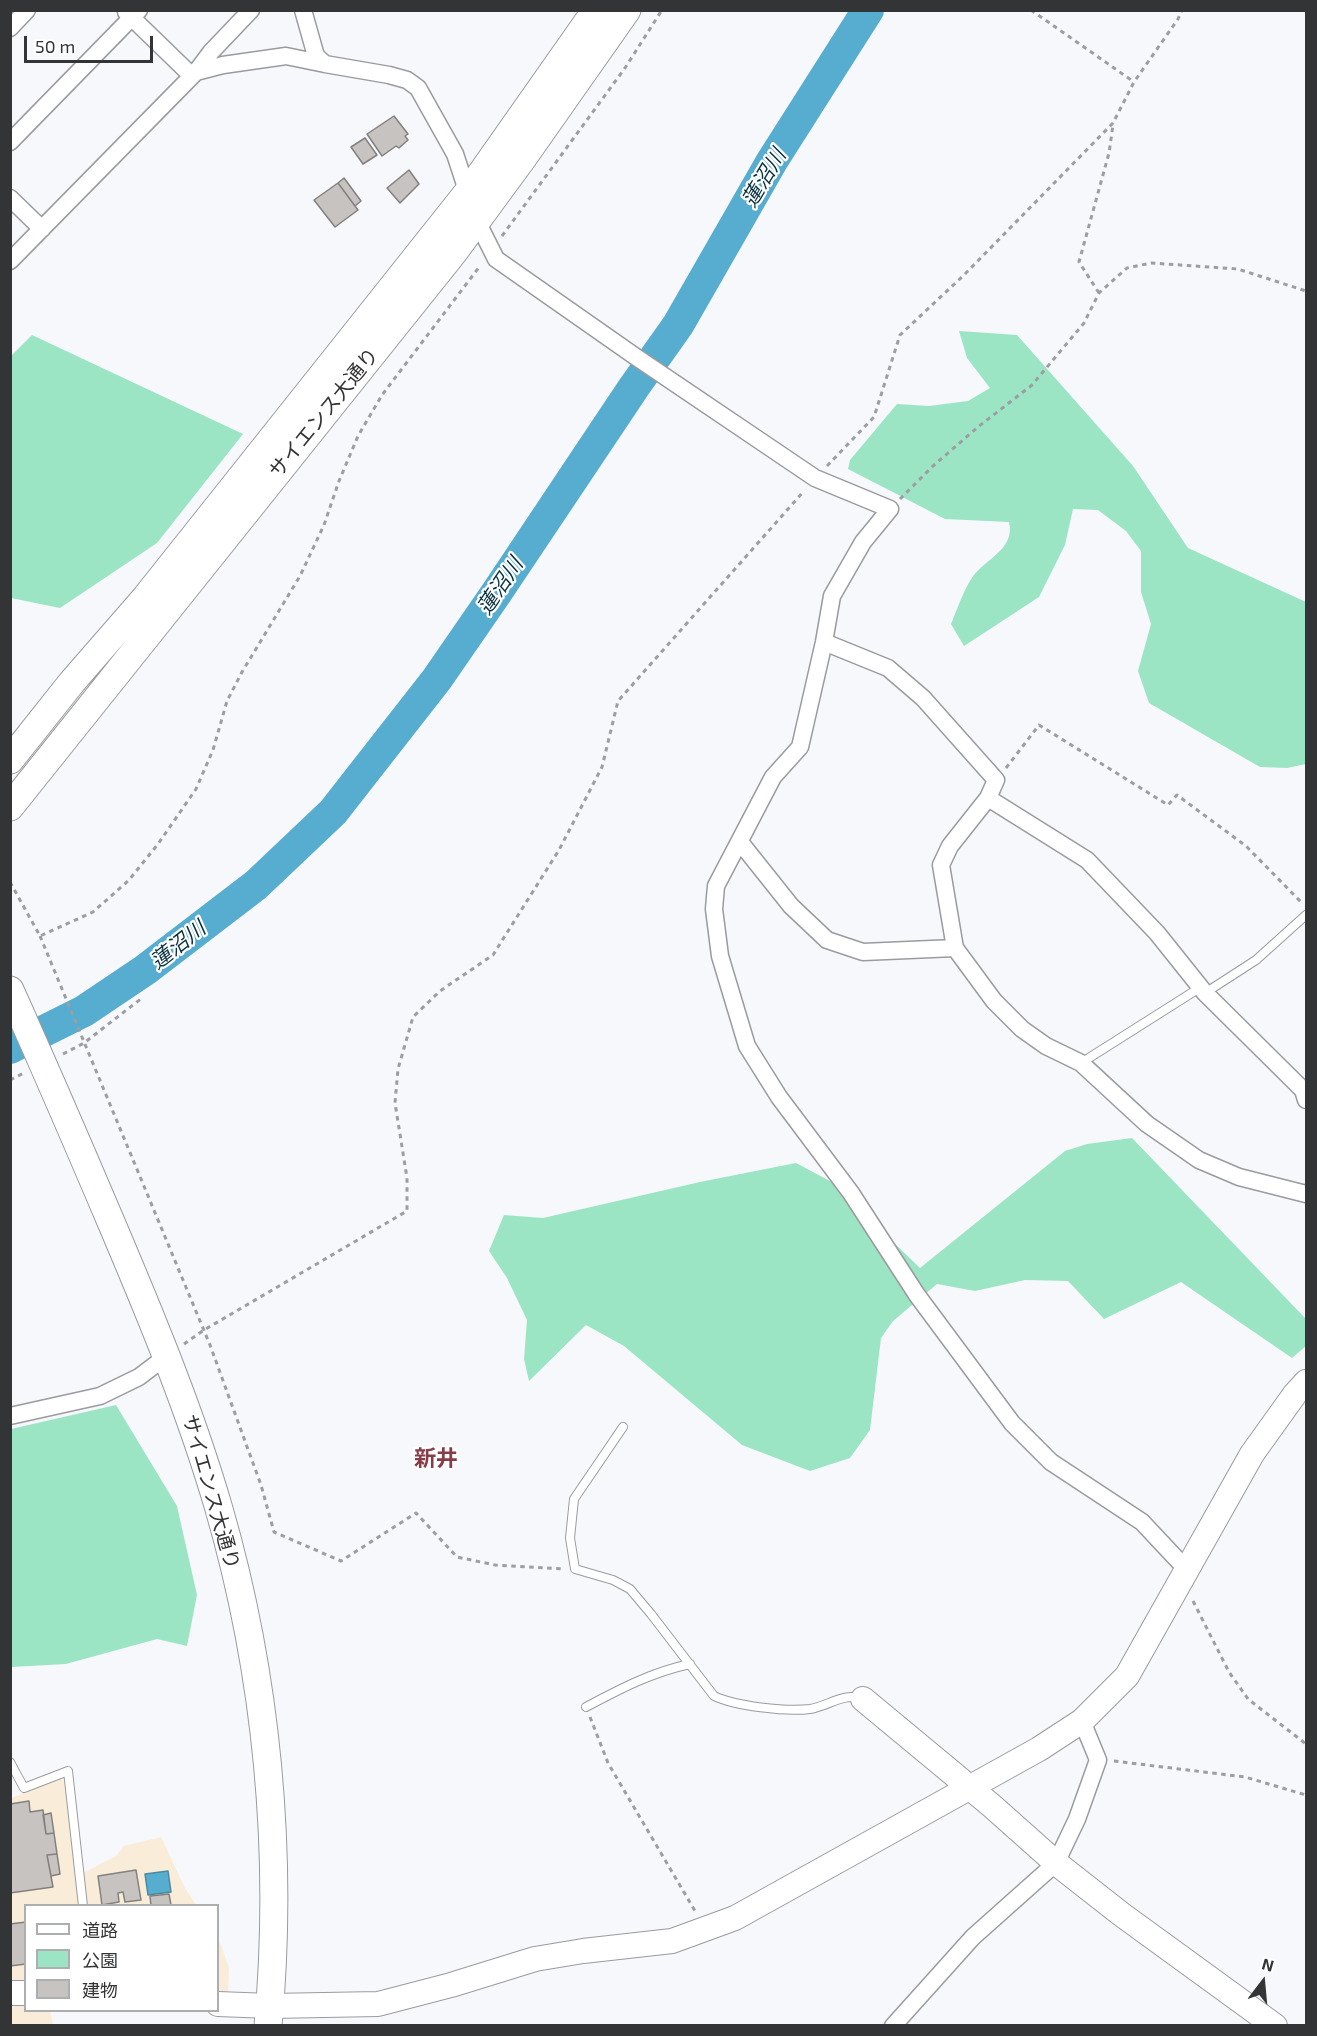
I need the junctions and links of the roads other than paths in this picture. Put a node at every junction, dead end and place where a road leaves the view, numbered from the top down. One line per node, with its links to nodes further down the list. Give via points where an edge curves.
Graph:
1 (27, 10): 7 (street)
2 (251, 10): 9 (street)
3 (303, 10): 8 (street, via 316,56)
4 (596, 10): 11 (main road, サイエンス大通り)
5 (627, 10): 13 (main road, サイエンス大通り)
6 (132, 13): 9 (street); 10 (street)
7 (10, 28)
8 (325, 64): 9 (street, via 286,56 223,65); 11 (street, via 389,75 418,88 455,154)
9 (194, 74): 14 (street)
10 (10, 142)
11 (468, 192): 13 (street); 17 (main road, サイエンス大通り, via 146,597)
12 (10, 198): 14 (street)
13 (477, 221): 16 (street, via 496,259 636,357 815,478 890,509 863,542 832,596); 19 (main road, サイエンス大通り)
14 (42, 229): 15 (street)
15 (10, 261)
16 (825, 642): 18 (street, via 888,668 923,699 996,780); 20 (street, via 800,747 773,777)
17 (10, 760)
18 (988, 798): 22 (street, via 950,846 941,865); 23 (street, via 1087,860 1157,933)
19 (10, 807)
20 (740, 842): 22 (street, via 791,906 828,940 863,952); 32 (street, via 716,886 714,909 720,956 747,1046 779,1097 851,1193 917,1295 1012,1423 1050,1462 1142,1522)
21 (1306, 915): 23 (lane, via 1256,960)
22 (955, 948): 25 (street, via 994,1001 1022,1029)
23 (1203, 990): 25 (lane); 26 (street, via 1303,1090)
24 (14, 998): 28 (main road, サイエンス大通り)
25 (1081, 1063): 27 (street, via 1147,1124 1199,1160 1239,1177)
26 (1306, 1100)
27 (1306, 1194)
28 (168, 1355): 30 (street, via 139,1377 100,1396); 42 (main road, サイエンス大通り, via 222,1521 257,1683 272,1829 274,1912)
29 (1306, 1382): 32 (street, via 1252,1454)
30 (10, 1416)
31 (623, 1427): 33 (lane, via 574,1499 570,1538 575,1569 630,1589)
32 (1185, 1573): 36 (street, via 1127,1676)
33 (690, 1664): 34 (lane, via 714,1696 727,1703 810,1709 852,1695); 35 (lane, via 637,1680)
34 (863, 1699): 38 (street)
35 (586, 1707)
36 (1082, 1721): 38 (street); 39 (street, via 1098,1760)
37 (10, 1762): 40 (lane, via 24,1788 68,1771)
38 (970, 1787): 39 (street); 42 (street, via 735,1918 672,1941 535,1959 378,2004)
39 (1056, 1863): 43 (street, via 973,1937); 44 (street)
40 (83, 1904)
41 (219, 2004): 42 (street)
42 (269, 2016)
43 (893, 2025)
44 (1275, 2025)

